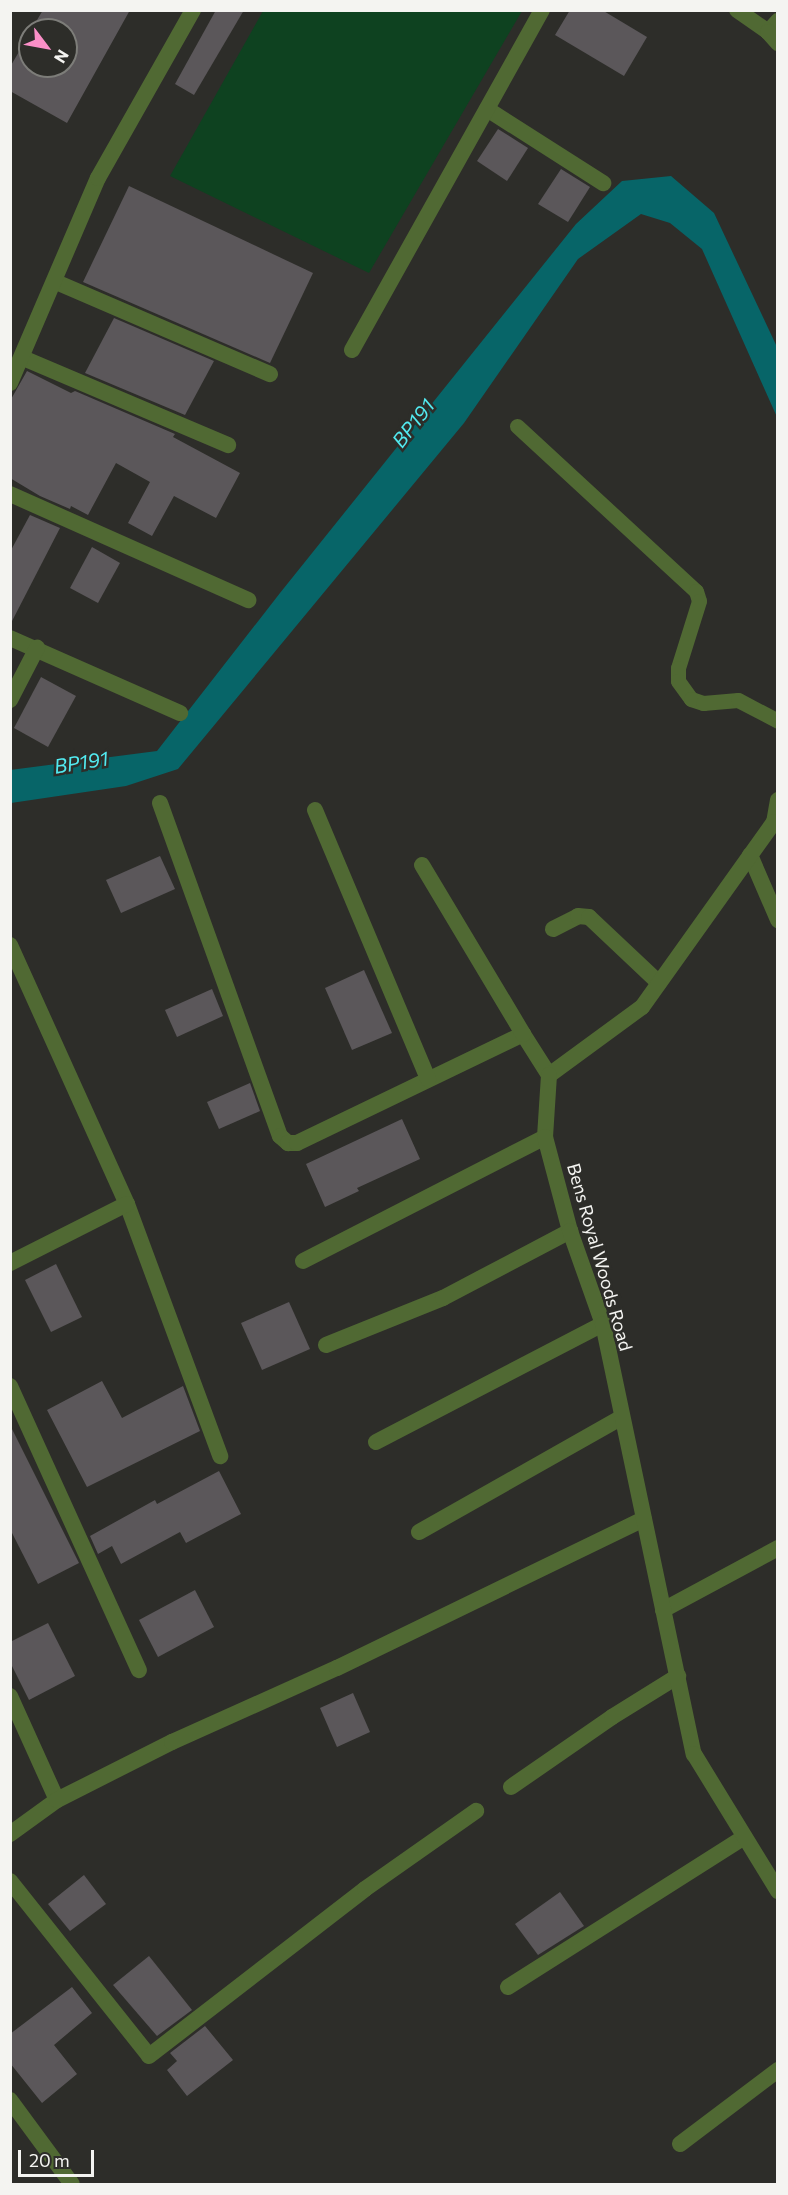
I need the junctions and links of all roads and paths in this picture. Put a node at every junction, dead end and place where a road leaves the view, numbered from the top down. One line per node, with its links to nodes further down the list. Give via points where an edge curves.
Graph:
1 (193, 10): 7 (street, via 98,178)
2 (542, 10): 5 (street)
3 (737, 10): 4 (street)
4 (774, 32)
5 (487, 109): 6 (street); 8 (street)
6 (603, 183)
7 (56, 282): 9 (street); 10 (street)
8 (352, 350)
9 (23, 358): 11 (street); 13 (street)
10 (270, 374)
11 (11, 379)
12 (517, 426): 20 (lane, via 696,591 699,601 678,668 678,681 691,699 703,703 738,700)
13 (228, 445)
14 (10, 494): 15 (street)
15 (248, 600)
16 (10, 638): 17 (street)
17 (37, 648): 18 (street); 19 (street)
18 (10, 700)
19 (180, 713)
20 (777, 722)
21 (777, 800): 24 (street)
22 (160, 803): 33 (street, via 280,1136 288,1143 297,1143)
23 (315, 810): 33 (street)
24 (776, 822): 25 (street)
25 (750, 855): 27 (street); 30 (street)
26 (422, 865): 31 (street)
27 (777, 920)
28 (553, 928): 30 (street, via 578,916 589,917)
29 (10, 945): 35 (street)
30 (659, 983): 32 (street, via 642,1007)
31 (523, 1034): 32 (street); 33 (street)
32 (549, 1075): 34 (street, Bens Royal Woods Road)
33 (428, 1079)
34 (545, 1137): 36 (street, Bens Royal Woods Road); 37 (street)
35 (127, 1204): 38 (street); 44 (street)
36 (570, 1231): 39 (street, Bens Royal Woods Road); 40 (street, via 443,1298)
37 (303, 1261)
38 (10, 1263)
39 (603, 1324): 42 (street, Bens Royal Woods Road); 43 (street)
40 (326, 1346)
41 (10, 1386): 49 (street)
42 (622, 1417): 45 (street, Bens Royal Woods Road); 46 (street)
43 (376, 1442)
44 (220, 1456)
45 (644, 1519): 48 (street, Bens Royal Woods Road); 53 (street)
46 (419, 1532)
47 (777, 1548): 48 (street)
48 (663, 1610): 50 (street, Bens Royal Woods Road)
49 (139, 1670)
50 (678, 1676): 52 (street); 56 (street, Bens Royal Woods Road, via 694,1754)
51 (10, 1696): 53 (street)
52 (511, 1787)
53 (57, 1800): 55 (street)
54 (476, 1811): 57 (street, via 365,1889 149,2056)
55 (10, 1834)
56 (744, 1837): 58 (street, Bens Royal Woods Road); 59 (street)
57 (10, 1881)
58 (777, 1891)
59 (508, 1987)
60 (777, 2070): 62 (street)
61 (10, 2100): 63 (street)
62 (680, 2144)
63 (72, 2184)

